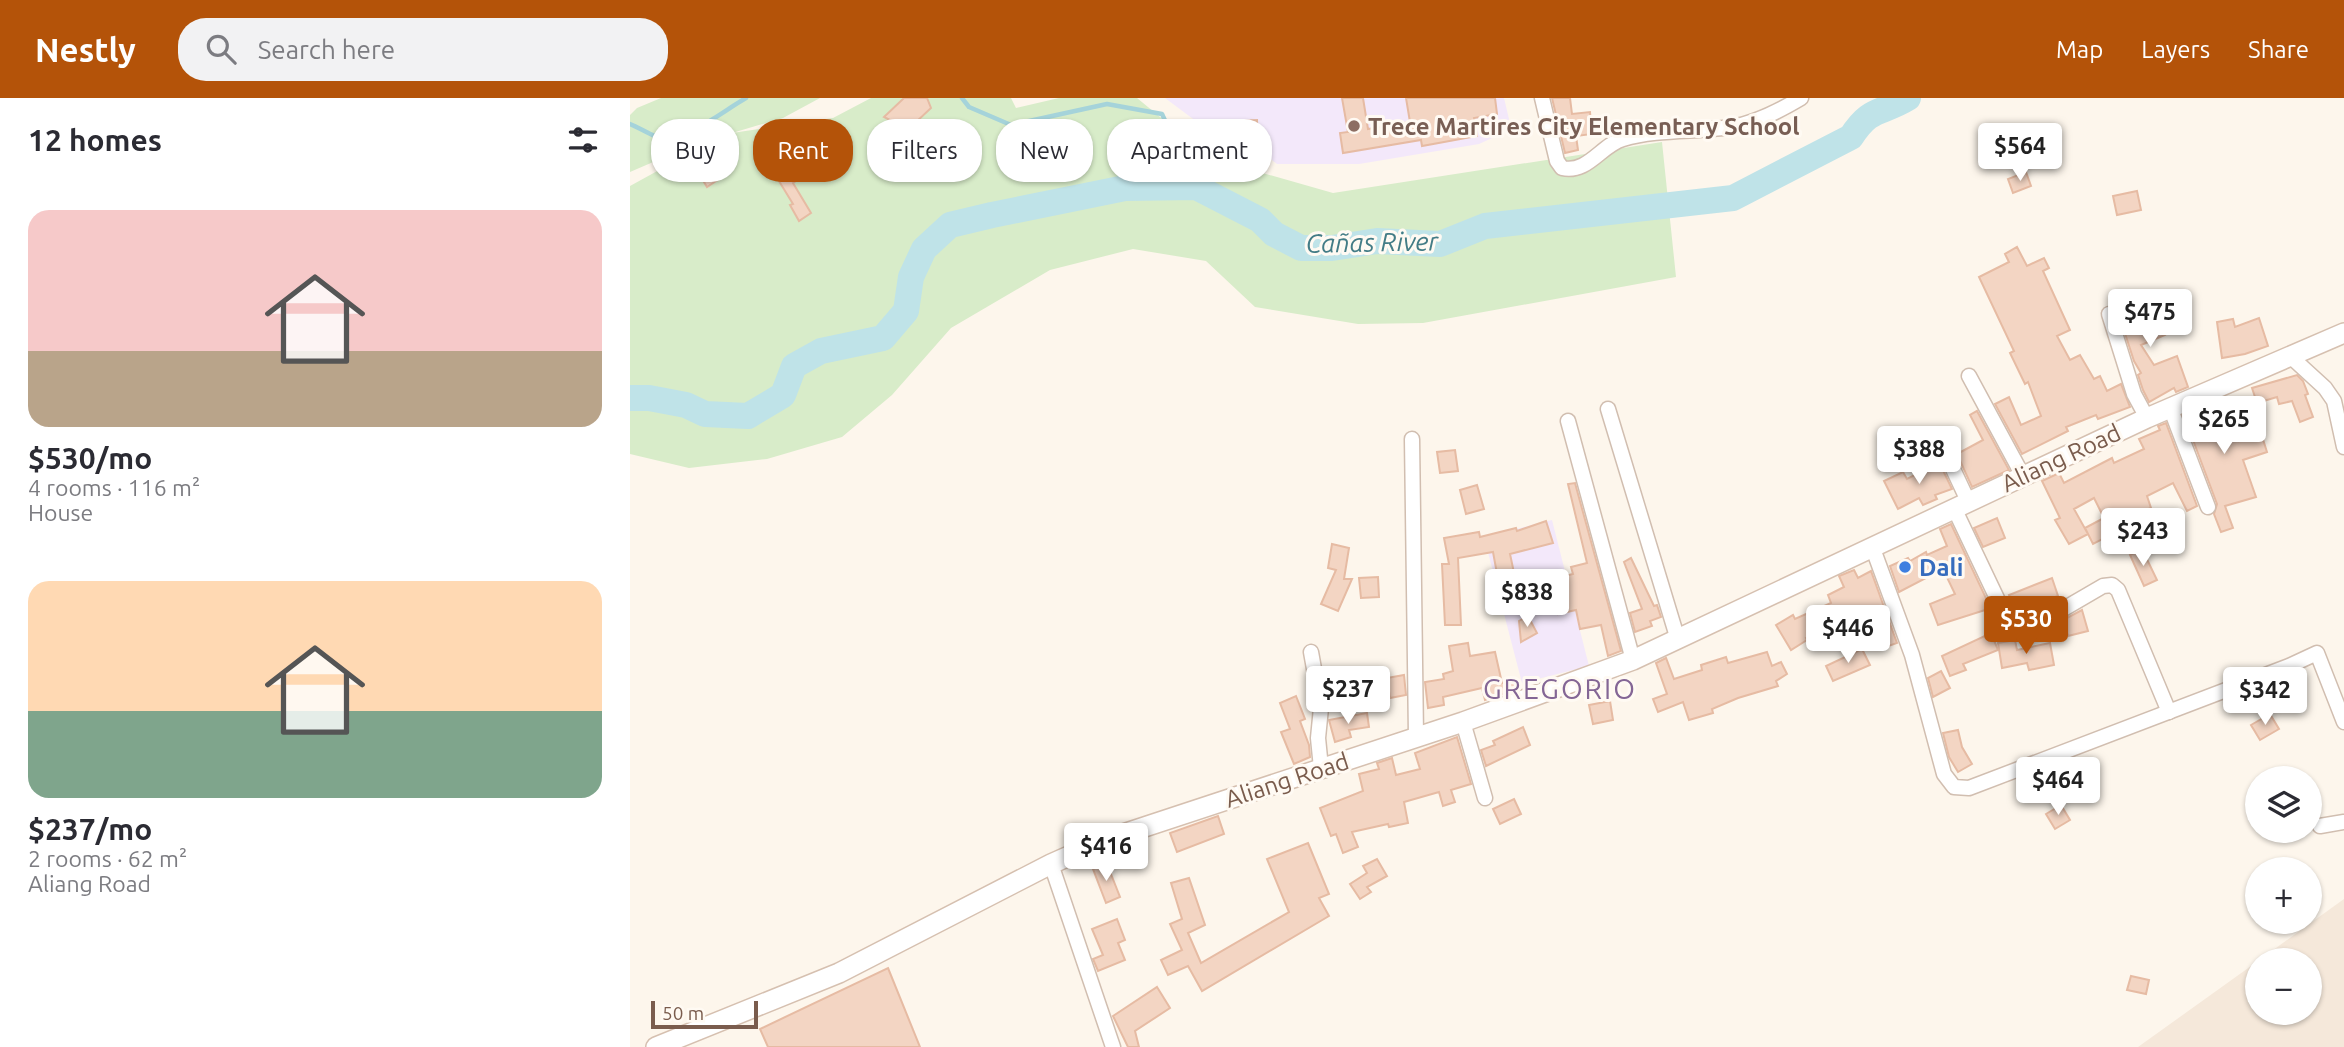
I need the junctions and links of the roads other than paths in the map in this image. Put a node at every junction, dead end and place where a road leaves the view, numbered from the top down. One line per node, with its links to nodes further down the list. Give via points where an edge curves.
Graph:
1 (1542, 98): 2 (street, via 1557,161 1562,168 1573,170 1620,139 1733,127 1775,114)
2 (1801, 98)
3 (2109, 314): 9 (street, via 2134,394)
4 (2344, 333): 5 (street, Aliang Road)
5 (2290, 356): 7 (street, Aliang Road); 12 (street, via 2334,401)
6 (1969, 376): 14 (street)
7 (2170, 407): 9 (street, Aliang Road); 16 (street)
8 (1608, 410): 18 (street)
9 (2147, 418): 14 (street, Aliang Road)
10 (1568, 421): 20 (street)
11 (1412, 439): 24 (street)
12 (2344, 447)
13 (1947, 454): 15 (street)
14 (2023, 476): 15 (street, Aliang Road)
15 (1961, 504): 17 (street, Aliang Road); 21 (street, via 2012,630 2024,632 2112,585)
16 (2208, 506)
17 (1872, 546): 18 (street, Aliang Road); 21 (street, via 1912,655 1944,774 1954,787 1969,788)
18 (1678, 640): 20 (street, Aliang Road)
19 (1311, 652): 25 (street, via 1321,708)
20 (1633, 660): 22 (street, Aliang Road)
21 (2169, 712): 23 (street, via 2317,653)
22 (1462, 722): 24 (street, Aliang Road); 26 (street)
23 (2344, 722)
24 (1416, 736): 25 (street, Aliang Road)
25 (1321, 768): 29 (street, Aliang Road, via 1105,840)
26 (1485, 798)
27 (2344, 822): 28 (street)
28 (2322, 826)
29 (1051, 864): 30 (street, Aliang Road, via 839,973); 31 (street)
30 (656, 1047)
31 (1113, 1047)

